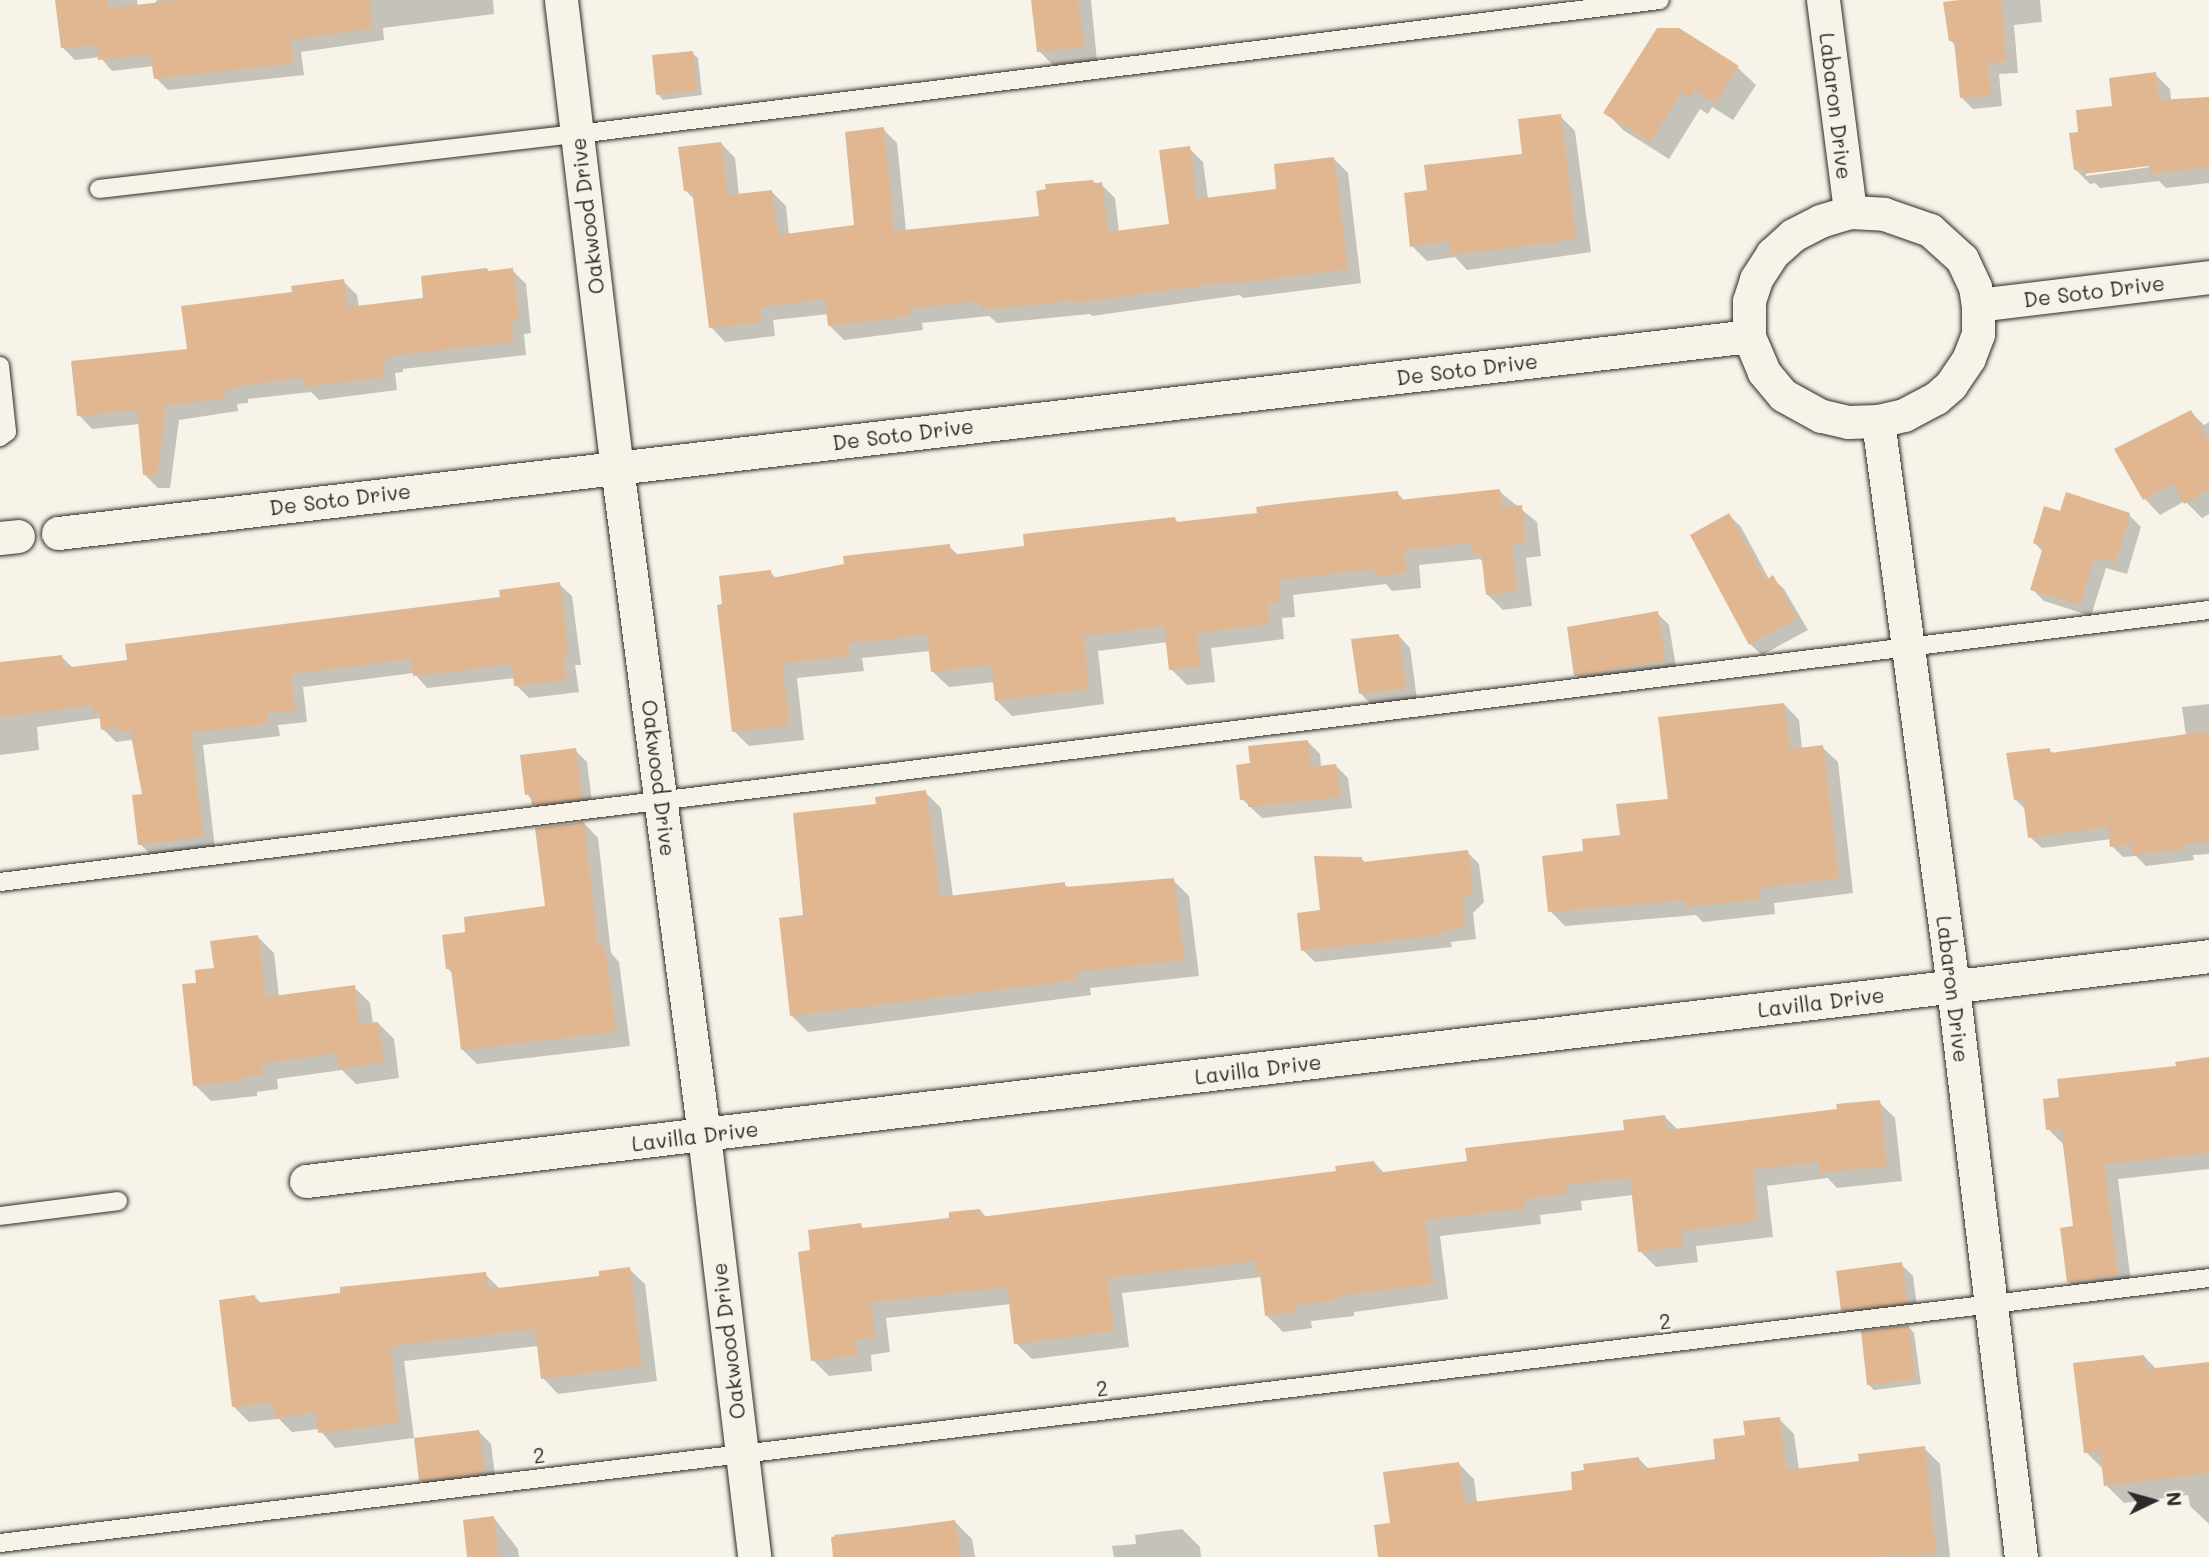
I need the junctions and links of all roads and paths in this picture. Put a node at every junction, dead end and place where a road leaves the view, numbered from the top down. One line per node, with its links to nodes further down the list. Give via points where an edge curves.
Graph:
1 (561, 0): 4 (street, Oakwood Drive)
2 (1660, 0): 4 (lane)
3 (1822, 0): 6 (street, Labaron Drive)
4 (578, 134): 5 (lane); 13 (street, Oakwood Drive)
5 (99, 189)
6 (1850, 212): 8 (street, via 1884,214 1930,230 1962,259); 9 (street, via 1820,220 1772,254 1749,301)
7 (2209, 277): 8 (street, De Soto Drive)
8 (1978, 305): 11 (street, via 1978,334 1951,385 1904,415)
9 (1749, 337): 11 (street, via 1764,372 1783,394 1821,416 1848,422); 13 (street, De Soto Drive)
10 (0, 366): 12 (lane, via 7,432)
11 (1878, 421): 16 (street, Labaron Drive)
12 (0, 437)
13 (617, 467): 14 (street, De Soto Drive); 17 (street, Oakwood Drive)
14 (58, 533)
15 (2209, 610): 16 (lane)
16 (1907, 646): 17 (lane); 20 (street, Labaron Drive)
17 (662, 798): 18 (lane); 21 (street, Oakwood Drive)
18 (0, 882)
19 (2209, 956): 20 (street, Lavilla Drive)
20 (1953, 987): 21 (street, Lavilla Drive); 26 (street, Labaron Drive)
21 (704, 1135): 22 (street, Lavilla Drive); 27 (street, Oakwood Drive)
22 (306, 1181)
23 (118, 1201): 24 (lane)
24 (0, 1216)
25 (2209, 1279): 26 (lane, 2)
26 (1991, 1304): 27 (lane, 2); 30 (street, Labaron Drive)
27 (742, 1454): 28 (lane, 2); 29 (street, Oakwood Drive)
28 (0, 1543)
29 (754, 1557)
30 (2021, 1557)

